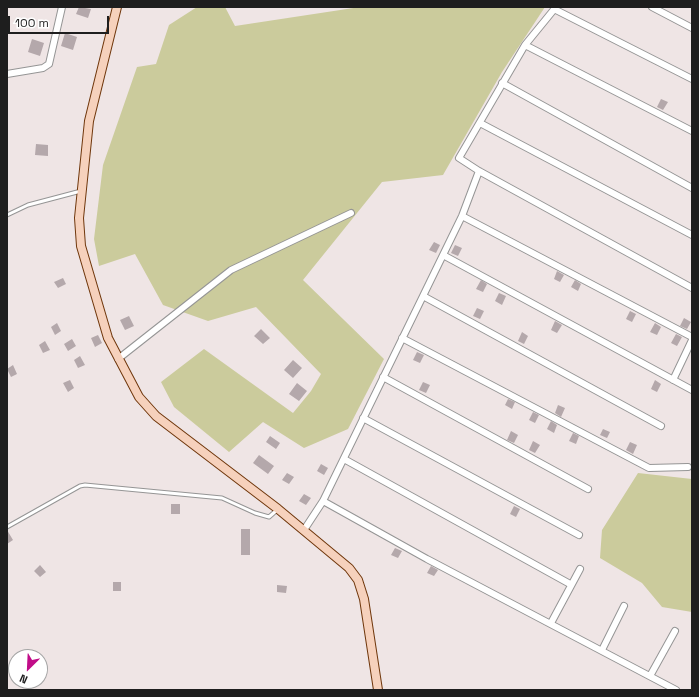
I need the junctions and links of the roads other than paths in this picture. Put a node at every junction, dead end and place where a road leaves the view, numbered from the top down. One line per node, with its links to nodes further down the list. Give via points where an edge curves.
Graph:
1 (62, 7): 7 (street, via 49,64 43,68)
2 (117, 7): 14 (main road, via 89,121)
3 (652, 7): 5 (street)
4 (555, 8): 6 (street); 8 (street)
5 (692, 28)
6 (525, 45): 9 (street); 11 (street)
7 (7, 74)
8 (692, 79)
9 (502, 84): 10 (street); 13 (street)
10 (480, 123): 12 (street, via 459,158); 18 (street)
11 (692, 131)
12 (479, 172): 17 (street); 20 (street)
13 (692, 188)
14 (81, 191): 16 (lane, via 28,205); 24 (main road, via 81,246 108,338)
15 (351, 213): 24 (street, via 231,270)
16 (7, 215)
17 (462, 216): 19 (street); 23 (street)
18 (692, 235)
19 (443, 255): 21 (street); 26 (street)
20 (692, 288)
21 (423, 296): 22 (street); 29 (street)
22 (402, 338): 25 (street); 31 (street, via 649,468)
23 (692, 338): 26 (street)
24 (118, 359): 34 (main road, via 139,397 156,416)
25 (383, 377): 28 (street); 32 (street)
26 (673, 380): 27 (street)
27 (692, 390)
28 (363, 418): 30 (street); 37 (street)
29 (661, 426)
30 (344, 459): 33 (street); 39 (street)
31 (688, 467)
32 (588, 489)
33 (323, 501): 36 (street); 41 (street, via 427,559)
34 (278, 509): 35 (lane, via 269,517 222,498 85,485); 36 (main road)
35 (7, 527)
36 (304, 530): 45 (main road, via 342,560 358,580 364,599)
37 (579, 535)
38 (580, 569): 39 (street)
39 (570, 584): 41 (street)
40 (624, 606): 43 (street)
41 (551, 623): 43 (street)
42 (675, 631): 44 (street)
43 (602, 650): 44 (street)
44 (650, 676): 46 (street)
45 (378, 690)
46 (676, 690)

